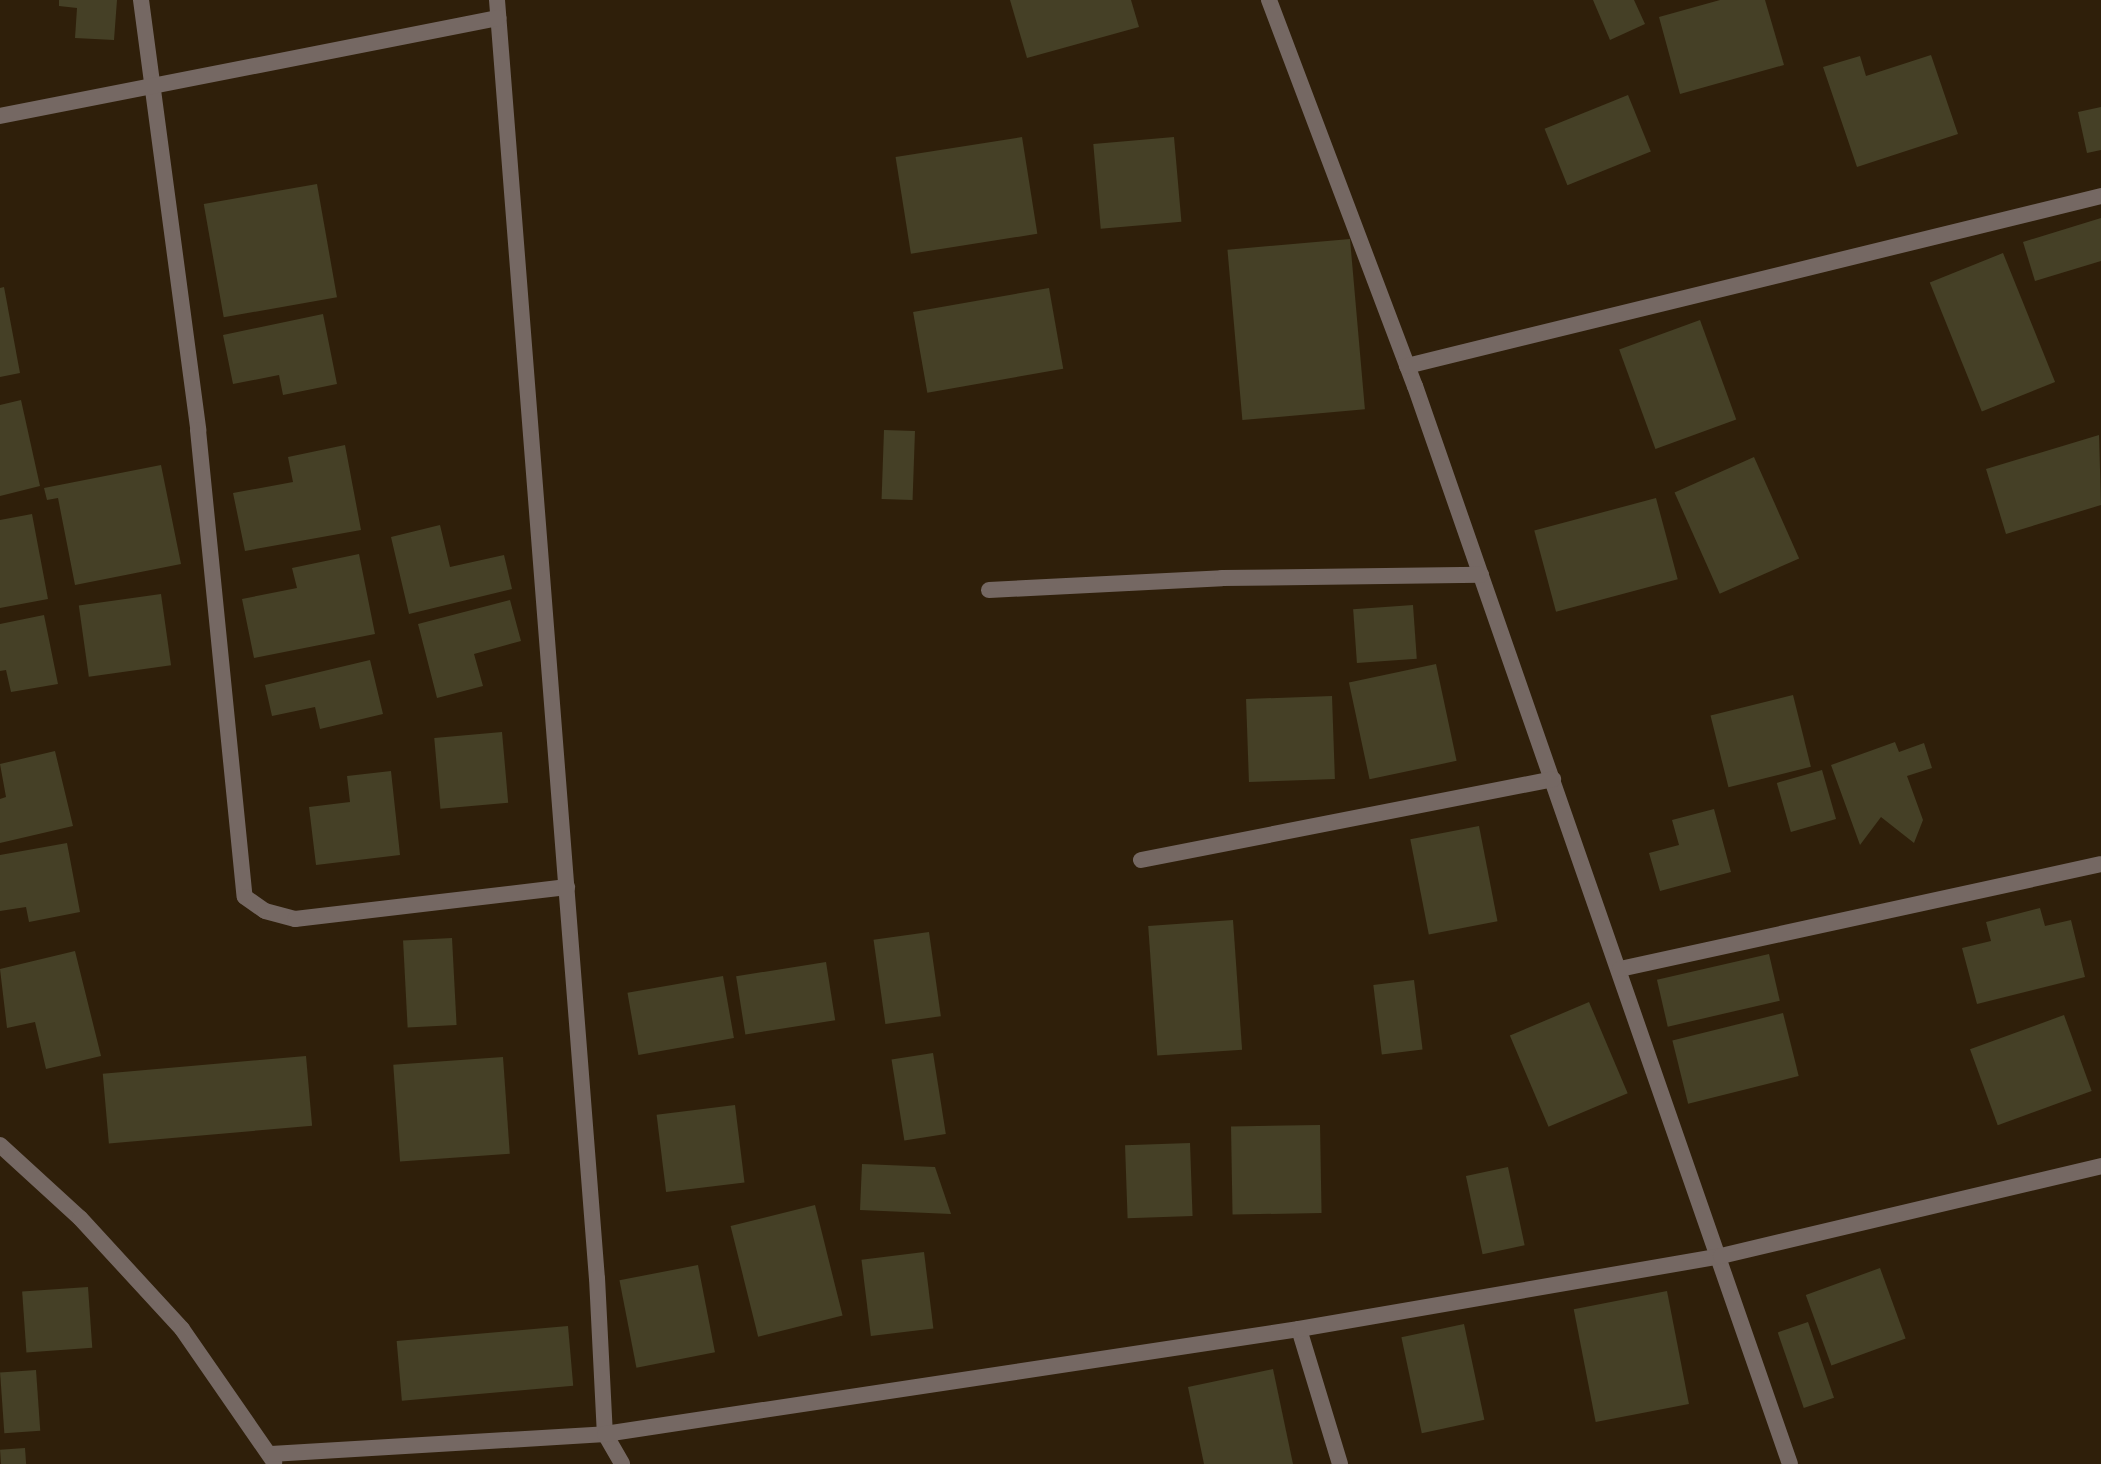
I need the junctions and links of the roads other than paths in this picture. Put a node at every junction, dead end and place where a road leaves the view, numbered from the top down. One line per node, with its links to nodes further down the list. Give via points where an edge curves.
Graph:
1 (141, 0): 5 (street)
2 (497, 0): 4 (street)
3 (1269, 0): 8 (street)
4 (498, 18): 5 (street); 14 (street)
5 (151, 86): 6 (street); 14 (street, via 198,430 245,897 265,911 295,919)
6 (0, 116)
7 (2101, 196): 8 (street)
8 (1407, 366): 9 (street)
9 (1481, 575): 10 (street, via 1222,578); 11 (street)
10 (989, 590)
11 (1553, 779): 12 (street); 15 (street)
12 (1141, 860)
13 (2101, 864): 15 (street)
14 (567, 887): 20 (street)
15 (1620, 969): 18 (street)
16 (0, 1145): 21 (street, via 80,1218 182,1329)
17 (2101, 1166): 18 (street)
18 (1721, 1256): 19 (street); 24 (street)
19 (1299, 1329): 20 (street); 23 (street)
20 (605, 1434): 21 (street); 22 (street)
21 (273, 1459)
22 (622, 1464)
23 (1340, 1464)
24 (1790, 1464)

